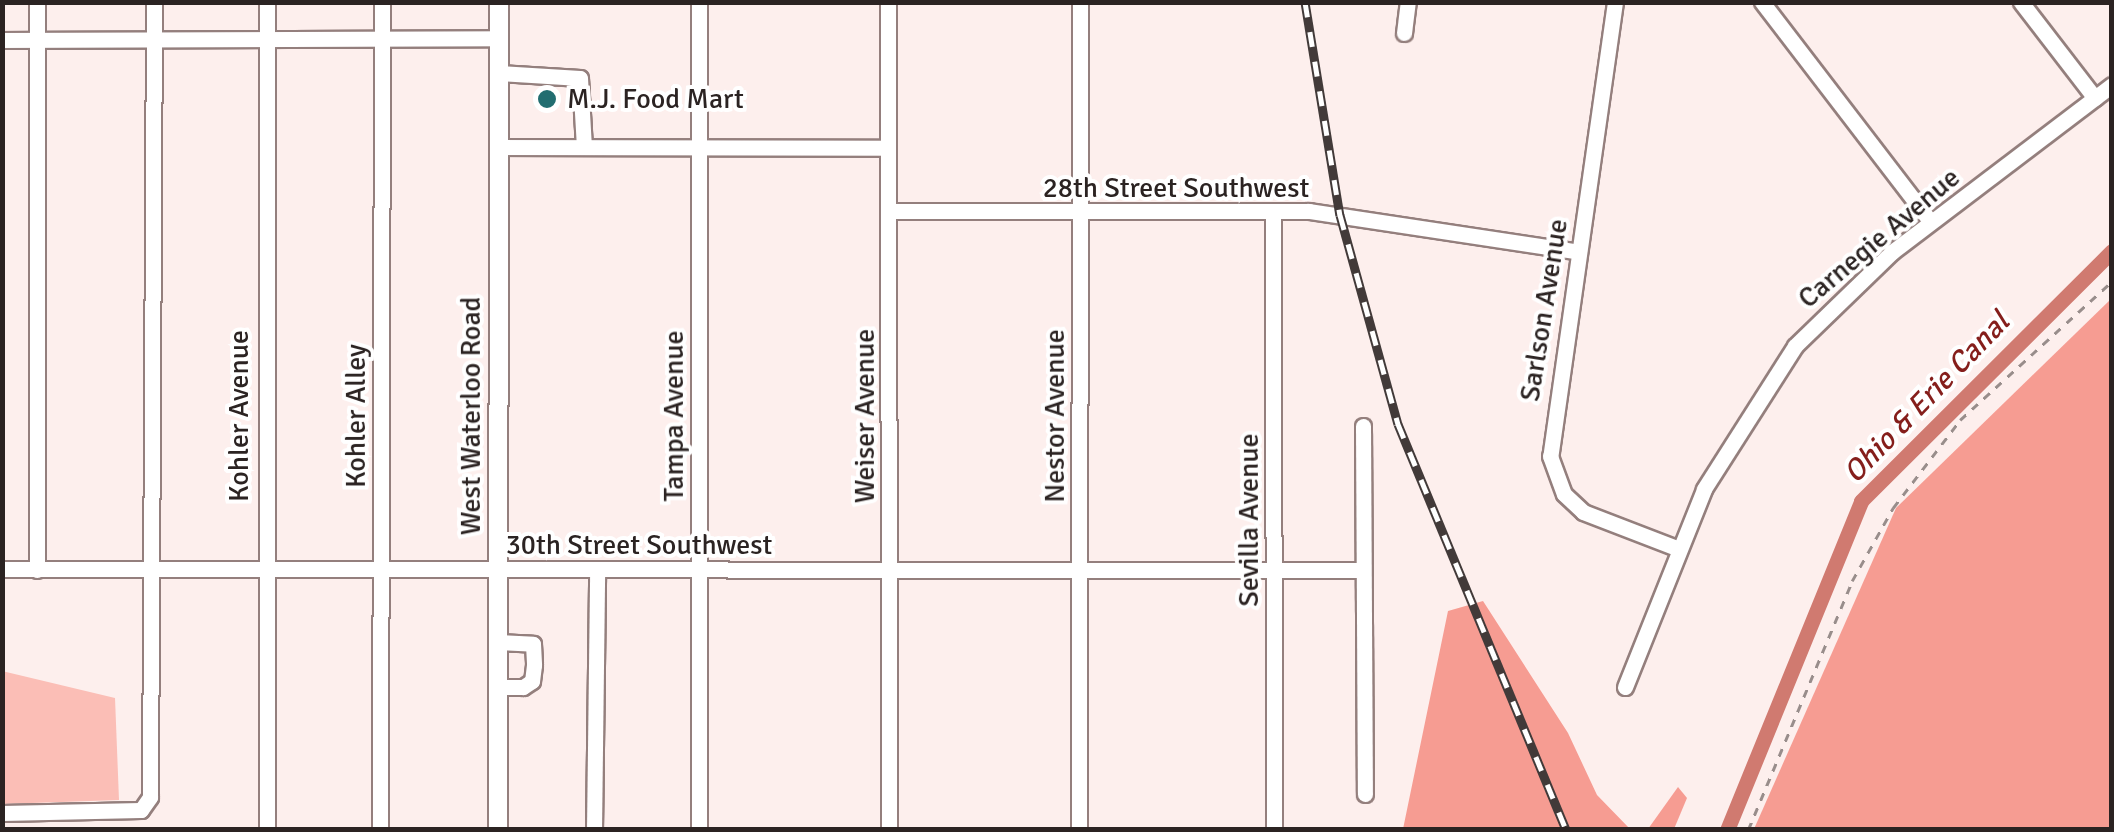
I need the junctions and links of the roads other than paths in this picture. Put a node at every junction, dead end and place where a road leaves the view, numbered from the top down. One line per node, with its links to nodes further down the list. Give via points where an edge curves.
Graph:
1 (37, 2): 19 (street)
2 (154, 2): 15 (street)
3 (267, 2): 14 (street, Kohler Avenue)
4 (382, 2): 16 (street, Kohler Alley)
5 (499, 2): 17 (main road, West Waterloo Road)
6 (698, 2): 25 (street, Tampa Avenue)
7 (888, 2): 26 (street, Weiser Avenue)
8 (1080, 2): 29 (street, Nestor Avenue)
9 (1408, 2): 13 (street)
10 (1616, 2): 31 (street, Sarlson Avenue)
11 (1762, 2): 30 (street)
12 (2021, 2): 22 (street)
13 (1404, 33)
14 (267, 37): 15 (street); 16 (street); 45 (street, Kohler Avenue)
15 (154, 38): 19 (street); 43 (street)
16 (382, 38): 17 (street); 36 (street, Kohler Alley)
17 (499, 38): 20 (main road, West Waterloo Road)
18 (2, 40): 19 (street)
19 (37, 41): 38 (street)
20 (499, 72): 23 (main road, West Waterloo Road); 24 (street, via 580,78)
21 (2112, 85): 22 (street, Carnegie Avenue)
22 (2094, 98): 30 (street, Carnegie Avenue)
23 (500, 147): 24 (street); 44 (main road, West Waterloo Road)
24 (584, 147): 25 (street)
25 (698, 148): 26 (street); 40 (street, Tampa Avenue)
26 (888, 148): 27 (street, Weiser Avenue)
27 (890, 211): 29 (street, 28th Street Southwest); 41 (street, Weiser Avenue)
28 (1273, 212): 29 (street, 28th Street Southwest); 31 (street, 28th Street Southwest, via 1309,211); 35 (street, Sevilla Avenue)
29 (1080, 214): 34 (street, Nestor Avenue)
30 (1931, 222): 33 (street, Carnegie Avenue, via 1844,294 1775,371 1704,489)
31 (1579, 252): 33 (street, Sarlson Avenue, via 1549,443 1552,470 1583,512)
32 (1363, 426): 42 (street)
33 (1679, 550): 48 (street, Carnegie Avenue)
34 (1079, 567): 35 (street, 30th Street Southwest); 41 (street, 30th Street Southwest); 57 (street, Nestor Avenue)
35 (1276, 568): 42 (street, 30th Street Southwest); 58 (street, Sevilla Avenue)
36 (381, 569): 44 (street, 30th Street Southwest); 45 (street, 30th Street Southwest); 52 (street, Kohler Alley)
37 (2, 570): 38 (street, 30th Street Southwest)
38 (37, 570): 43 (street, 30th Street Southwest)
39 (597, 570): 40 (street, 30th Street Southwest); 44 (street, 30th Street Southwest); 54 (street)
40 (700, 570): 41 (street, 30th Street Southwest); 55 (street, Tampa Avenue)
41 (890, 570): 56 (street, Weiser Avenue)
42 (1361, 570): 49 (street)
43 (150, 571): 45 (street, 30th Street Southwest); 50 (street, via 150,797 141,810)
44 (497, 571): 46 (main road, West Waterloo Road)
45 (262, 572): 51 (street, Kohler Avenue)
46 (498, 642): 47 (main road, West Waterloo Road); 47 (street, via 533,644 534,664 532,681 523,687)
47 (498, 687): 53 (main road, West Waterloo Road)
48 (1625, 687)
49 (1365, 794)
50 (2, 813)
51 (267, 830)
52 (380, 830)
53 (498, 830)
54 (594, 830)
55 (699, 830)
56 (889, 830)
57 (1079, 830)
58 (1274, 830)

